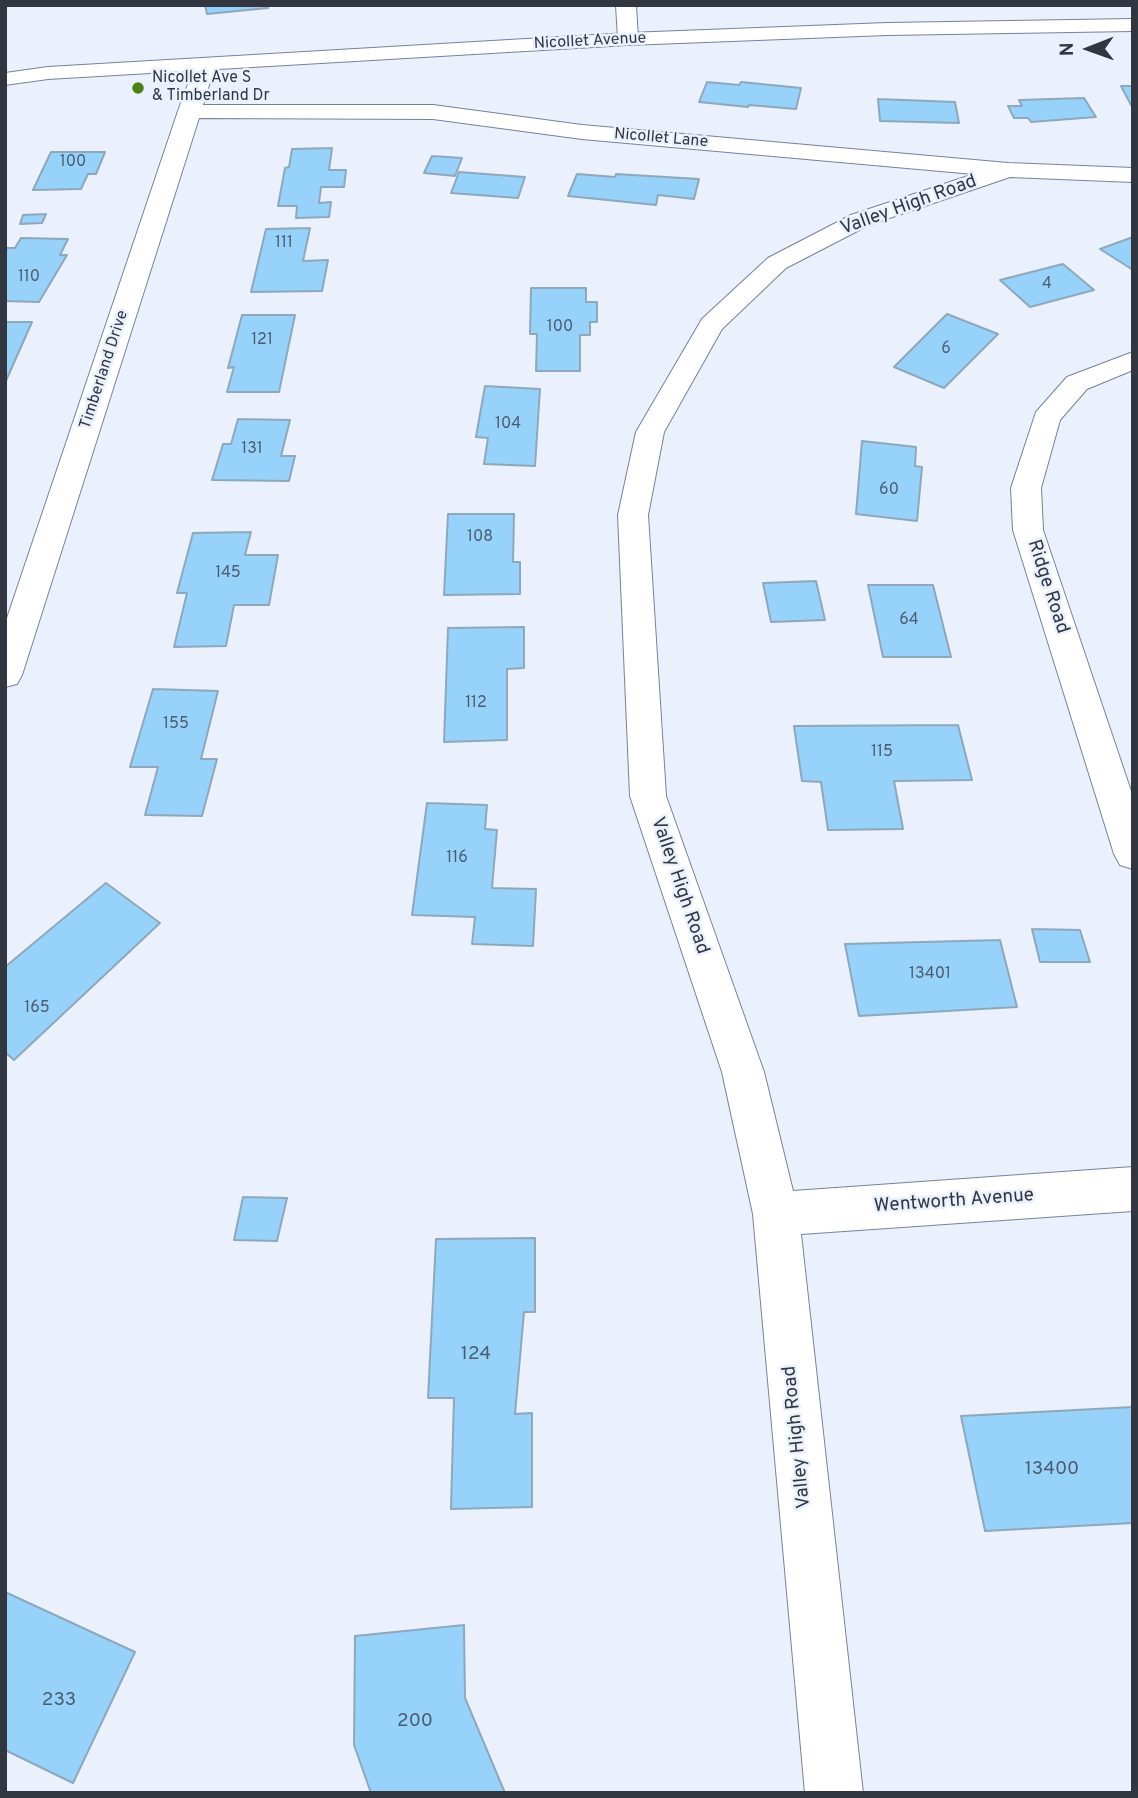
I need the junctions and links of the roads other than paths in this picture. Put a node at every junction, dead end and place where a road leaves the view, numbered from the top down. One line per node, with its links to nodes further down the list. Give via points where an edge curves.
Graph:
1 (626, 5): 3 (street)
2 (1133, 25): 3 (street, Nicollet Avenue)
3 (628, 39): 4 (street, Nicollet Avenue)
4 (205, 65): 6 (street, Nicollet Avenue); 8 (street, Timberland Drive)
5 (5, 70): 6 (street, Nicollet Avenue)
6 (48, 74): 7 (street, Nicollet Avenue)
7 (5, 79)
8 (189, 111): 9 (street, Nicollet Lane, via 433,112 582,132); 12 (street, Timberland Drive)
9 (1008, 170): 10 (street, Nicollet Lane); 15 (street, Valley High Road, via 860,220 777,263 712,325 650,432 633,515 648,796 743,1072)
10 (1133, 175)
11 (1133, 360): 13 (street, Ridge Road, via 1077,383 1046,418 1026,488 1028,530)
12 (5, 675)
13 (1133, 854)
14 (1133, 1189): 15 (street, Wentworth Avenue)
15 (776, 1214): 16 (street, Valley High Road)
16 (834, 1793)

